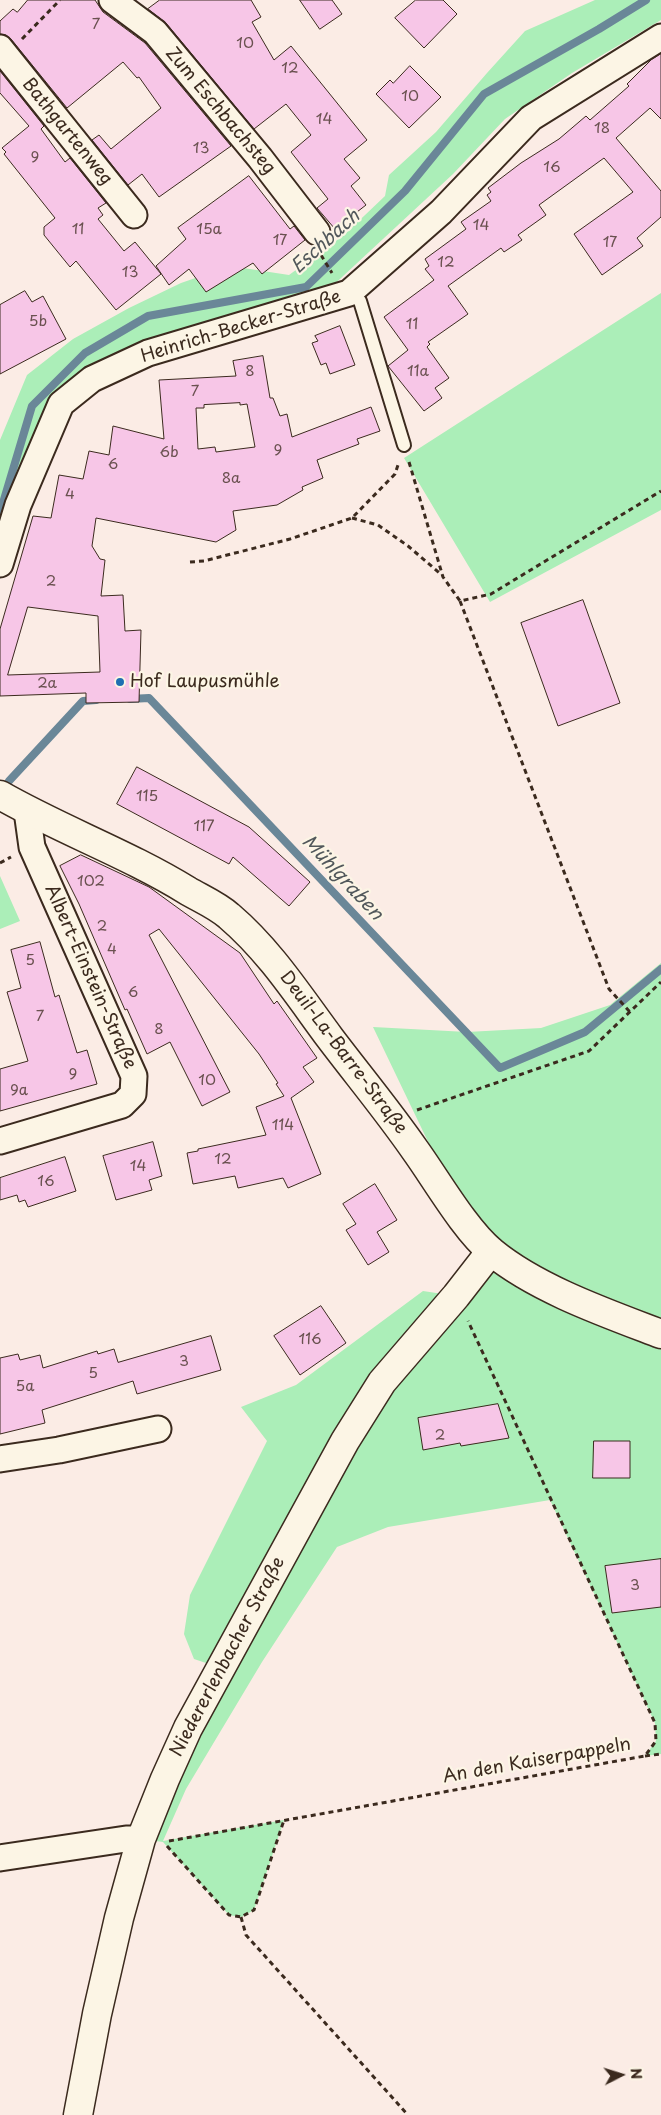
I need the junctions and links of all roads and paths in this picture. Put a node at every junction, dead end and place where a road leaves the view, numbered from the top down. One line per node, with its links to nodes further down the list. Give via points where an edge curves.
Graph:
1 (60, 0): 4 (path)
2 (112, 0): 6 (street, Zum Eschbachsteg, via 155,32 260,158)
3 (661, 37): 9 (street, Heinrich-Becker-Straße, via 531,118 441,212)
4 (3, 52): 5 (street, Bathgartenweg)
5 (134, 215)
6 (316, 232)
7 (325, 263): 8 (path)
8 (330, 270)
9 (349, 293): 10 (lane, via 360,301); 14 (street, Heinrich-Becker-Straße, via 148,353 92,379 61,404 18,505)
10 (404, 445): 12 (path, via 395,474); 15 (path)
11 (661, 491): 16 (path, via 491,594)
12 (352, 518): 13 (path, via 290,540); 15 (path, via 378,525)
13 (190, 562)
14 (0, 564)
15 (443, 577): 16 (path)
16 (460, 601): 20 (path, via 609,989)
17 (0, 795): 18 (street, Deuil-La-Barre-Straße)
18 (27, 811): 21 (street, Deuil-La-Barre-Straße, via 163,875 228,914 266,951); 22 (street, Albert-Einstein-Straße, via 32,847 134,1076 133,1094 122,1105)
19 (661, 982): 20 (path)
20 (630, 1012): 21 (path, via 588,1051)
21 (394, 1119): 23 (street, Deuil-La-Barre-Straße)
22 (0, 1141)
23 (490, 1251): 24 (street, Niedererlenbacher Straße); 25 (street, Deuil-La-Barre-Straße, via 559,1292)
24 (456, 1296): 29 (path, An den Kaiserpappeln, via 655,1723 656,1741); 31 (street, Niedererlenbacher Straße, via 382,1382 345,1441 188,1728 165,1779)
25 (661, 1334)
26 (158, 1429): 27 (street)
27 (0, 1459)
28 (661, 1754): 29 (path)
29 (644, 1756): 30 (path, An den Kaiserpappeln)
30 (284, 1820): 31 (path, An den Kaiserpappeln); 33 (path, via 254,1910)
31 (152, 1840): 32 (street, via 126,1839); 33 (path, via 229,1914); 34 (street, Niedererlenbacher Straße, via 119,1918)
32 (0, 1858)
33 (241, 1917): 35 (path, via 246,1934)
34 (78, 2115)
35 (408, 2115)

